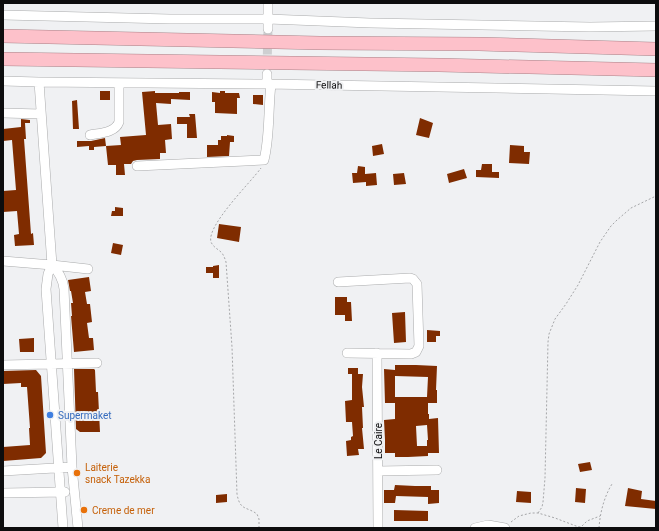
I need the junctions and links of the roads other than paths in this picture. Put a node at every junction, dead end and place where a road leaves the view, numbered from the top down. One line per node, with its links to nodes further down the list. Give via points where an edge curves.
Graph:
1 (268, 3): 3 (street)
2 (3, 15): 3 (street)
3 (268, 19): 4 (street, via 590,27); 5 (street)
4 (656, 26)
5 (268, 29)
6 (3, 36): 7 (highway)
7 (656, 49)
8 (3, 58): 9 (highway)
9 (656, 70)
10 (267, 74): 14 (street)
11 (3, 81): 12 (street, Fellah)
12 (39, 82): 13 (street, Fellah); 17 (street)
13 (119, 83): 14 (street, Fellah); 18 (street, via 118,125 113,130)
14 (269, 84): 15 (street, Fellah); 19 (street, via 268,143 264,160)
15 (656, 91)
16 (3, 113): 17 (street)
17 (41, 114): 21 (street)
18 (90, 135)
19 (136, 166)
20 (3, 261): 21 (street)
21 (52, 265): 22 (street); 27 (street, via 46,284); 28 (street, via 59,273 63,284)
22 (88, 269)
23 (338, 282): 25 (street, via 410,278 417,284 418,350 411,354)
24 (347, 353): 25 (street)
25 (377, 353): 34 (street, Le Caire)
26 (97, 363): 28 (street)
27 (52, 364): 28 (street); 29 (street); 31 (street)
28 (67, 364): 30 (street)
29 (3, 365)
30 (72, 467): 31 (street); 36 (street)
31 (58, 468): 32 (street); 35 (street)
32 (3, 470)
33 (437, 470): 34 (street)
34 (378, 471): 40 (street, Le Caire)
35 (60, 492): 36 (street); 37 (street); 38 (street)
36 (74, 492): 39 (street)
37 (3, 494)
38 (63, 528)
39 (78, 528)
40 (378, 528)
41 (475, 528): 42 (street, via 488,525)
42 (505, 528)

